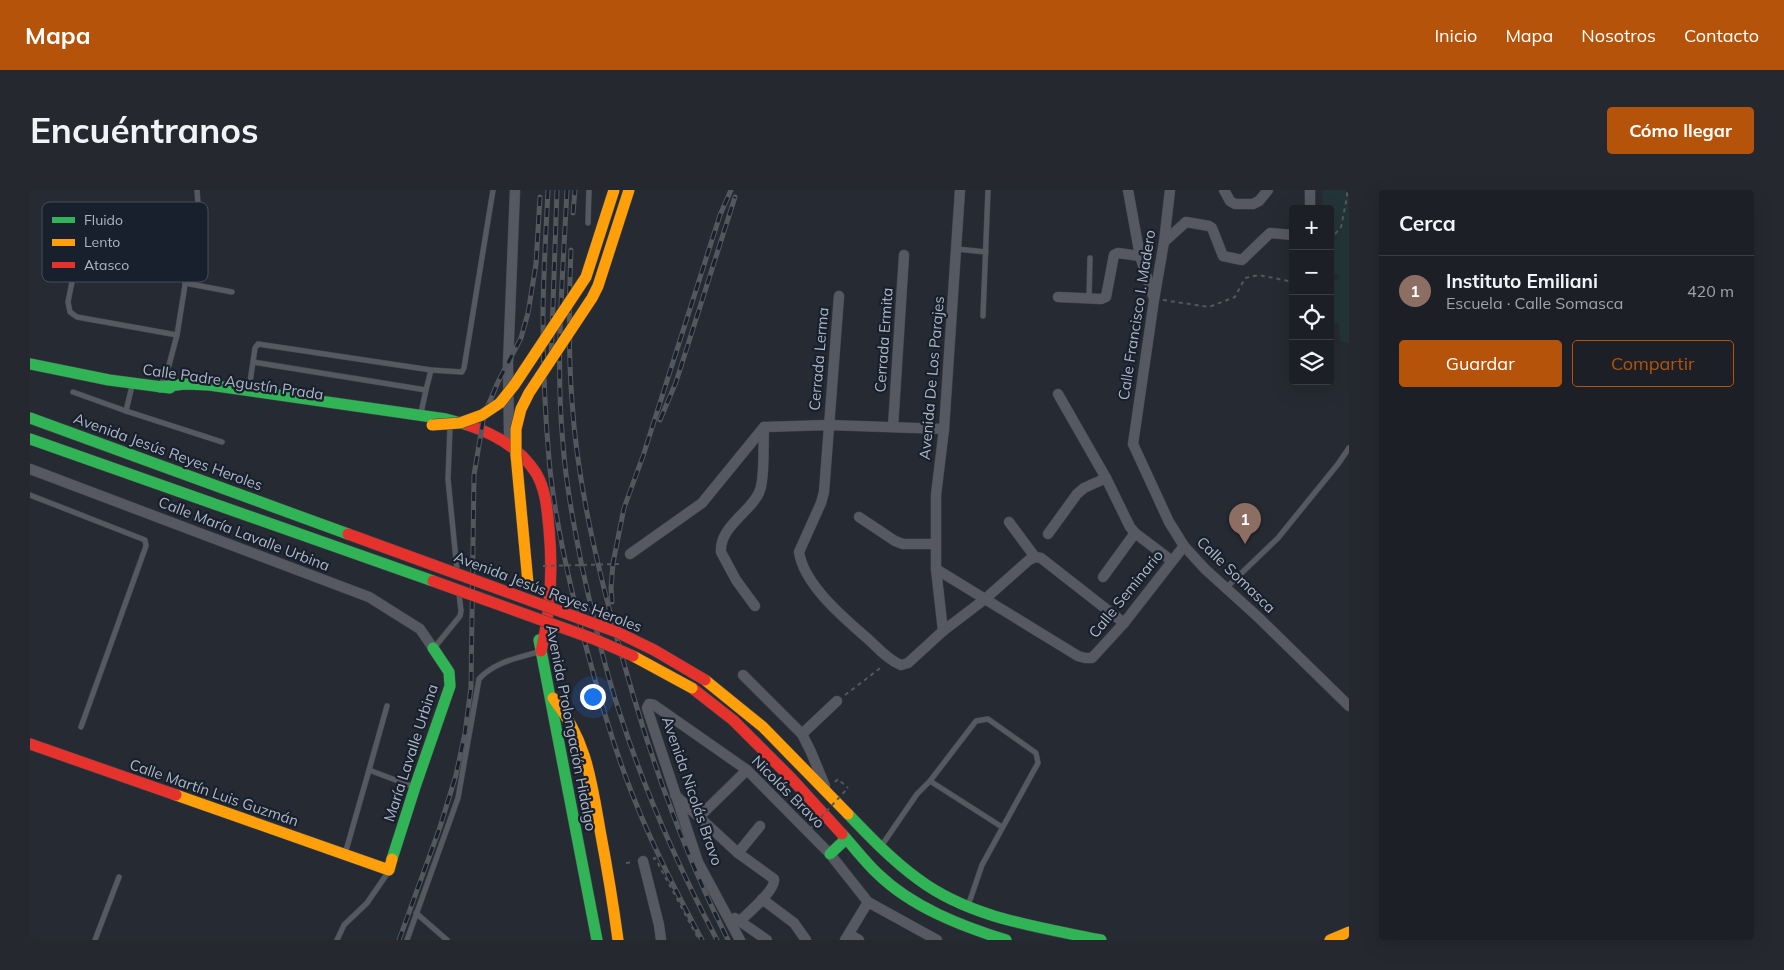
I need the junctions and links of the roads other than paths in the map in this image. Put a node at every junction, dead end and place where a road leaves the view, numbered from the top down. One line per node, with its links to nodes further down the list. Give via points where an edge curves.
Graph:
1 (493, 190): 33 (lane, via 464,368 456,373)
2 (515, 190): 50 (street, via 508,364)
3 (589, 190): 14 (lane)
4 (614, 190): 35 (main road, Calle Padre Agustín Prada, bridge, via 586,277 515,384 500,402 482,415 460,423 432,425)
5 (629, 190): 73 (main road, Avenida Prolongación Hidalgo, bridge, via 598,286 539,375 516,429 528,583)
6 (960, 190): 17 (street, Avenida De Los Parajes)
7 (988, 190): 18 (lane)
8 (1128, 190): 20 (street)
9 (1170, 190): 16 (street, Calle Francisco I. Madero)
10 (1224, 190): 11 (street, via 1230,201 1236,204 1259,202)
11 (1268, 190)
12 (1310, 190): 13 (street)
13 (1310, 205)
14 (588, 223)
15 (1289, 234): 16 (street, via 1270,233 1242,260 1223,256 1209,226 1186,222)
16 (1164, 242): 28 (street, Calle Francisco I. Madero)
17 (957, 249): 18 (lane); 47 (street, Avenida De Los Parajes)
18 (986, 252): 29 (lane)
19 (904, 255): 46 (street, Cerrada Ermita)
20 (1140, 256): 27 (street, via 1114,255 1106,297); 28 (street)
21 (1090, 258): 27 (lane)
22 (72, 282): 30 (lane, via 68,302 70,312 77,317)
23 (185, 283): 24 (lane); 30 (lane)
24 (232, 292)
25 (839, 296): 44 (street, Cerrada Lerma)
26 (1058, 297): 27 (street)
27 (1088, 298)
28 (1154, 300): 51 (street, Calle Francisco I. Madero)
29 (983, 316)
30 (177, 335): 35 (lane)
31 (253, 362): 33 (lane, via 255,348 264,344); 36 (lane); 37 (lane)
32 (30, 364): 34 (main road, Calle Padre Agustín Prada)
33 (431, 370): 36 (lane)
34 (133, 383): 35 (main road, Calle Padre Agustín Prada); 40 (lane)
35 (160, 387): 37 (main road, via 185,384)
36 (426, 390): 41 (lane)
37 (248, 391): 41 (main road)
38 (73, 392): 40 (lane)
39 (1058, 394): 54 (street)
40 (126, 411): 49 (lane)
41 (420, 415): 43 (main road)
42 (30, 418): 87 (main road, Avenida Jesús Reyes Heroles, bridge, via 617,632 706,680 763,728)
43 (450, 420): 50 (main road, via 474,426); 72 (lane, via 448,479 461,611)
44 (828, 426): 45 (street); 46 (street); 71 (street, Cerrada Lerma, via 824,492 798,552 800,560 830,604 894,662 908,663)
45 (764, 427): 62 (street, via 702,502); 69 (street, via 761,490 731,525 720,546 736,580)
46 (893, 427): 47 (street)
47 (944, 429): 60 (street, Avenida De Los Parajes, via 936,495)
48 (30, 439): 92 (main road, Avenida Jesús Reyes Heroles, bridge, via 594,639 644,662 692,688 733,720)
49 (222, 442)
50 (510, 444): 73 (main road, via 534,470 547,508 552,589)
51 (1133, 444): 61 (street, Calle Somasca, via 1169,522)
52 (1349, 448): 67 (lane, via 1278,538)
53 (30, 470): 72 (street, Calle María Lavalle Urbina, via 369,598 420,629)
54 (1106, 478): 58 (street); 59 (street, via 1077,494)
55 (30, 495): 80 (lane, via 145,540 146,546)
56 (858, 517): 60 (street, via 895,542)
57 (1009, 522): 63 (street)
58 (1135, 533): 64 (street); 66 (street)
59 (1048, 534)
60 (936, 544): 65 (street, Avenida De Los Parajes)
61 (1184, 546): 64 (street, Calle Seminario); 67 (street, Calle Somasca)
62 (630, 554)
63 (1035, 557): 68 (street); 70 (street, via 1041,558)
64 (1172, 561): 70 (street, Calle Seminario)
65 (936, 568): 68 (street, Calle Seminario); 71 (street)
66 (1103, 577)
67 (1226, 588): 79 (street, Calle Somasca)
68 (985, 599): 70 (street, Calle Seminario, via 1085,658 1092,658); 71 (street)
69 (755, 606)
70 (1124, 623)
71 (943, 631)
72 (433, 648): 86 (main road, María Lavalle Urbina, via 449,672 450,686)
73 (541, 651): 75 (main road, Avenida Prolongación Hidalgo); 104 (lane, via 499,664 479,679 458,798)
74 (743, 674): 81 (street)
75 (551, 696): 112 (main road, Avenida Prolongación Hidalgo); 113 (main road, via 568,717 586,754)
76 (837, 701): 81 (street)
77 (649, 704): 84 (street, Nicolás Bravo); 88 (street, Avenida Nicolás Bravo)
78 (387, 706): 83 (lane)
79 (1349, 706)
80 (81, 727)
81 (802, 734): 87 (street)
82 (30, 744): 96 (main road, Calle Martín Luis Guzmán)
83 (368, 770): 86 (lane); 96 (lane)
84 (747, 770): 89 (street); 95 (street, Nicolás Bravo)
85 (930, 780): 91 (lane); 91 (lane, via 976,721 988,719 1036,753 1038,758); 93 (lane)
86 (415, 787): 98 (main road, María Lavalle Urbina)
87 (826, 792): 93 (main road, Avenida Jesús Reyes Heroles)
88 (675, 794): 89 (street); 103 (street, Avenida Nicolás Bravo, via 698,862)
89 (700, 816): 94 (street)
90 (760, 826): 94 (street)
91 (1002, 827): 102 (lane, via 982,865)
92 (846, 839): 95 (main road); 120 (main road, Avenida Jesús Reyes Heroles, via 879,875 907,896 940,916)
93 (880, 847): 102 (main road, Avenida Jesús Reyes Heroles, via 919,880)
94 (738, 853): 100 (street, via 774,879)
95 (830, 854): 101 (street, Nicolás Bravo)
96 (345, 855): 98 (main road, Calle Martín Luis Guzmán)
97 (643, 861): 114 (street)
98 (389, 870): 109 (lane, via 367,903 344,925)
99 (120, 877): 108 (lane)
100 (762, 899): 105 (street); 117 (street, via 794,923)
101 (868, 902): 107 (street); 119 (street)
102 (968, 906): 121 (main road, Avenida Jesús Reyes Heroles, via 1028,925)
103 (724, 910): 105 (street); 115 (street, Avenida Nicolás Bravo)
104 (416, 913): 110 (lane); 111 (lane)
105 (740, 921): 116 (street)
106 (1349, 932): 122 (main road)
107 (847, 937): 118 (street)
108 (94, 940)
109 (338, 940)
110 (407, 940)
111 (448, 940)
112 (597, 940)
113 (618, 940)
114 (661, 940)
115 (740, 940)
116 (768, 940)
117 (806, 940)
118 (859, 940)
119 (937, 940)
120 (1006, 940)
121 (1101, 940)
122 (1330, 940)

